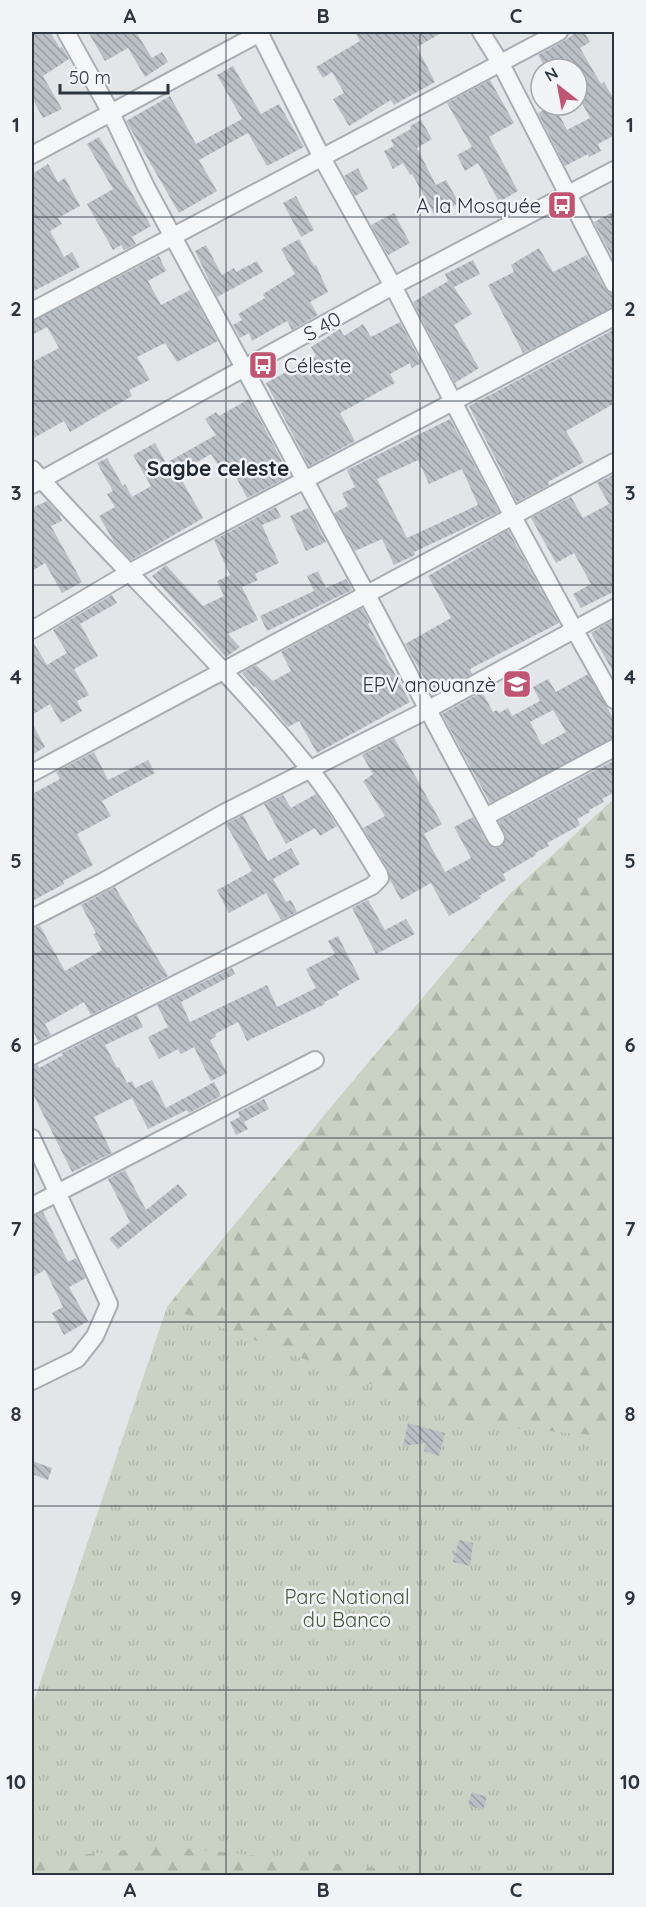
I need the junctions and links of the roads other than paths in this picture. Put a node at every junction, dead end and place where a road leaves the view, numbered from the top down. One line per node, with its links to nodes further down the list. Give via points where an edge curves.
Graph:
1 (66, 32): 6 (street)
2 (260, 32): 6 (street); 8 (street)
3 (481, 32): 5 (street)
4 (559, 32): 5 (street)
5 (501, 64): 8 (street); 10 (street)
6 (110, 111): 7 (street); 11 (street)
7 (32, 155)
8 (322, 158): 11 (street); 13 (street)
9 (615, 170): 10 (street, S 40)
10 (568, 194): 12 (street); 13 (street, S 40)
11 (173, 237): 14 (street); 16 (street)
12 (615, 284)
13 (393, 286): 16 (street, S 40); 17 (street)
14 (32, 310)
15 (615, 317): 17 (street)
16 (244, 369): 19 (street, S 40); 20 (street)
17 (453, 402): 20 (street); 21 (street)
18 (615, 462): 21 (street)
19 (35, 478): 22 (street)
20 (305, 481): 22 (street); 23 (street)
21 (512, 515): 23 (street); 25 (street)
22 (130, 572): 26 (street); 27 (street)
23 (366, 593): 27 (street); 29 (street)
24 (615, 608): 25 (street)
25 (573, 629): 28 (street); 29 (street)
26 (32, 630)
27 (222, 669): 31 (street); 32 (street)
28 (615, 700)
29 (427, 710): 31 (street); 33 (street)
30 (615, 748): 33 (street)
31 (309, 768): 35 (street); 36 (street, via 355,834 379,874 378,882)
32 (32, 772)
33 (485, 817): 34 (street)
34 (496, 838)
35 (32, 918)
36 (32, 1056)
37 (315, 1060): 39 (street)
38 (32, 1138): 39 (street)
39 (58, 1191): 40 (street); 41 (street, via 109,1304 95,1335 77,1359)
40 (32, 1206)
41 (32, 1381)

